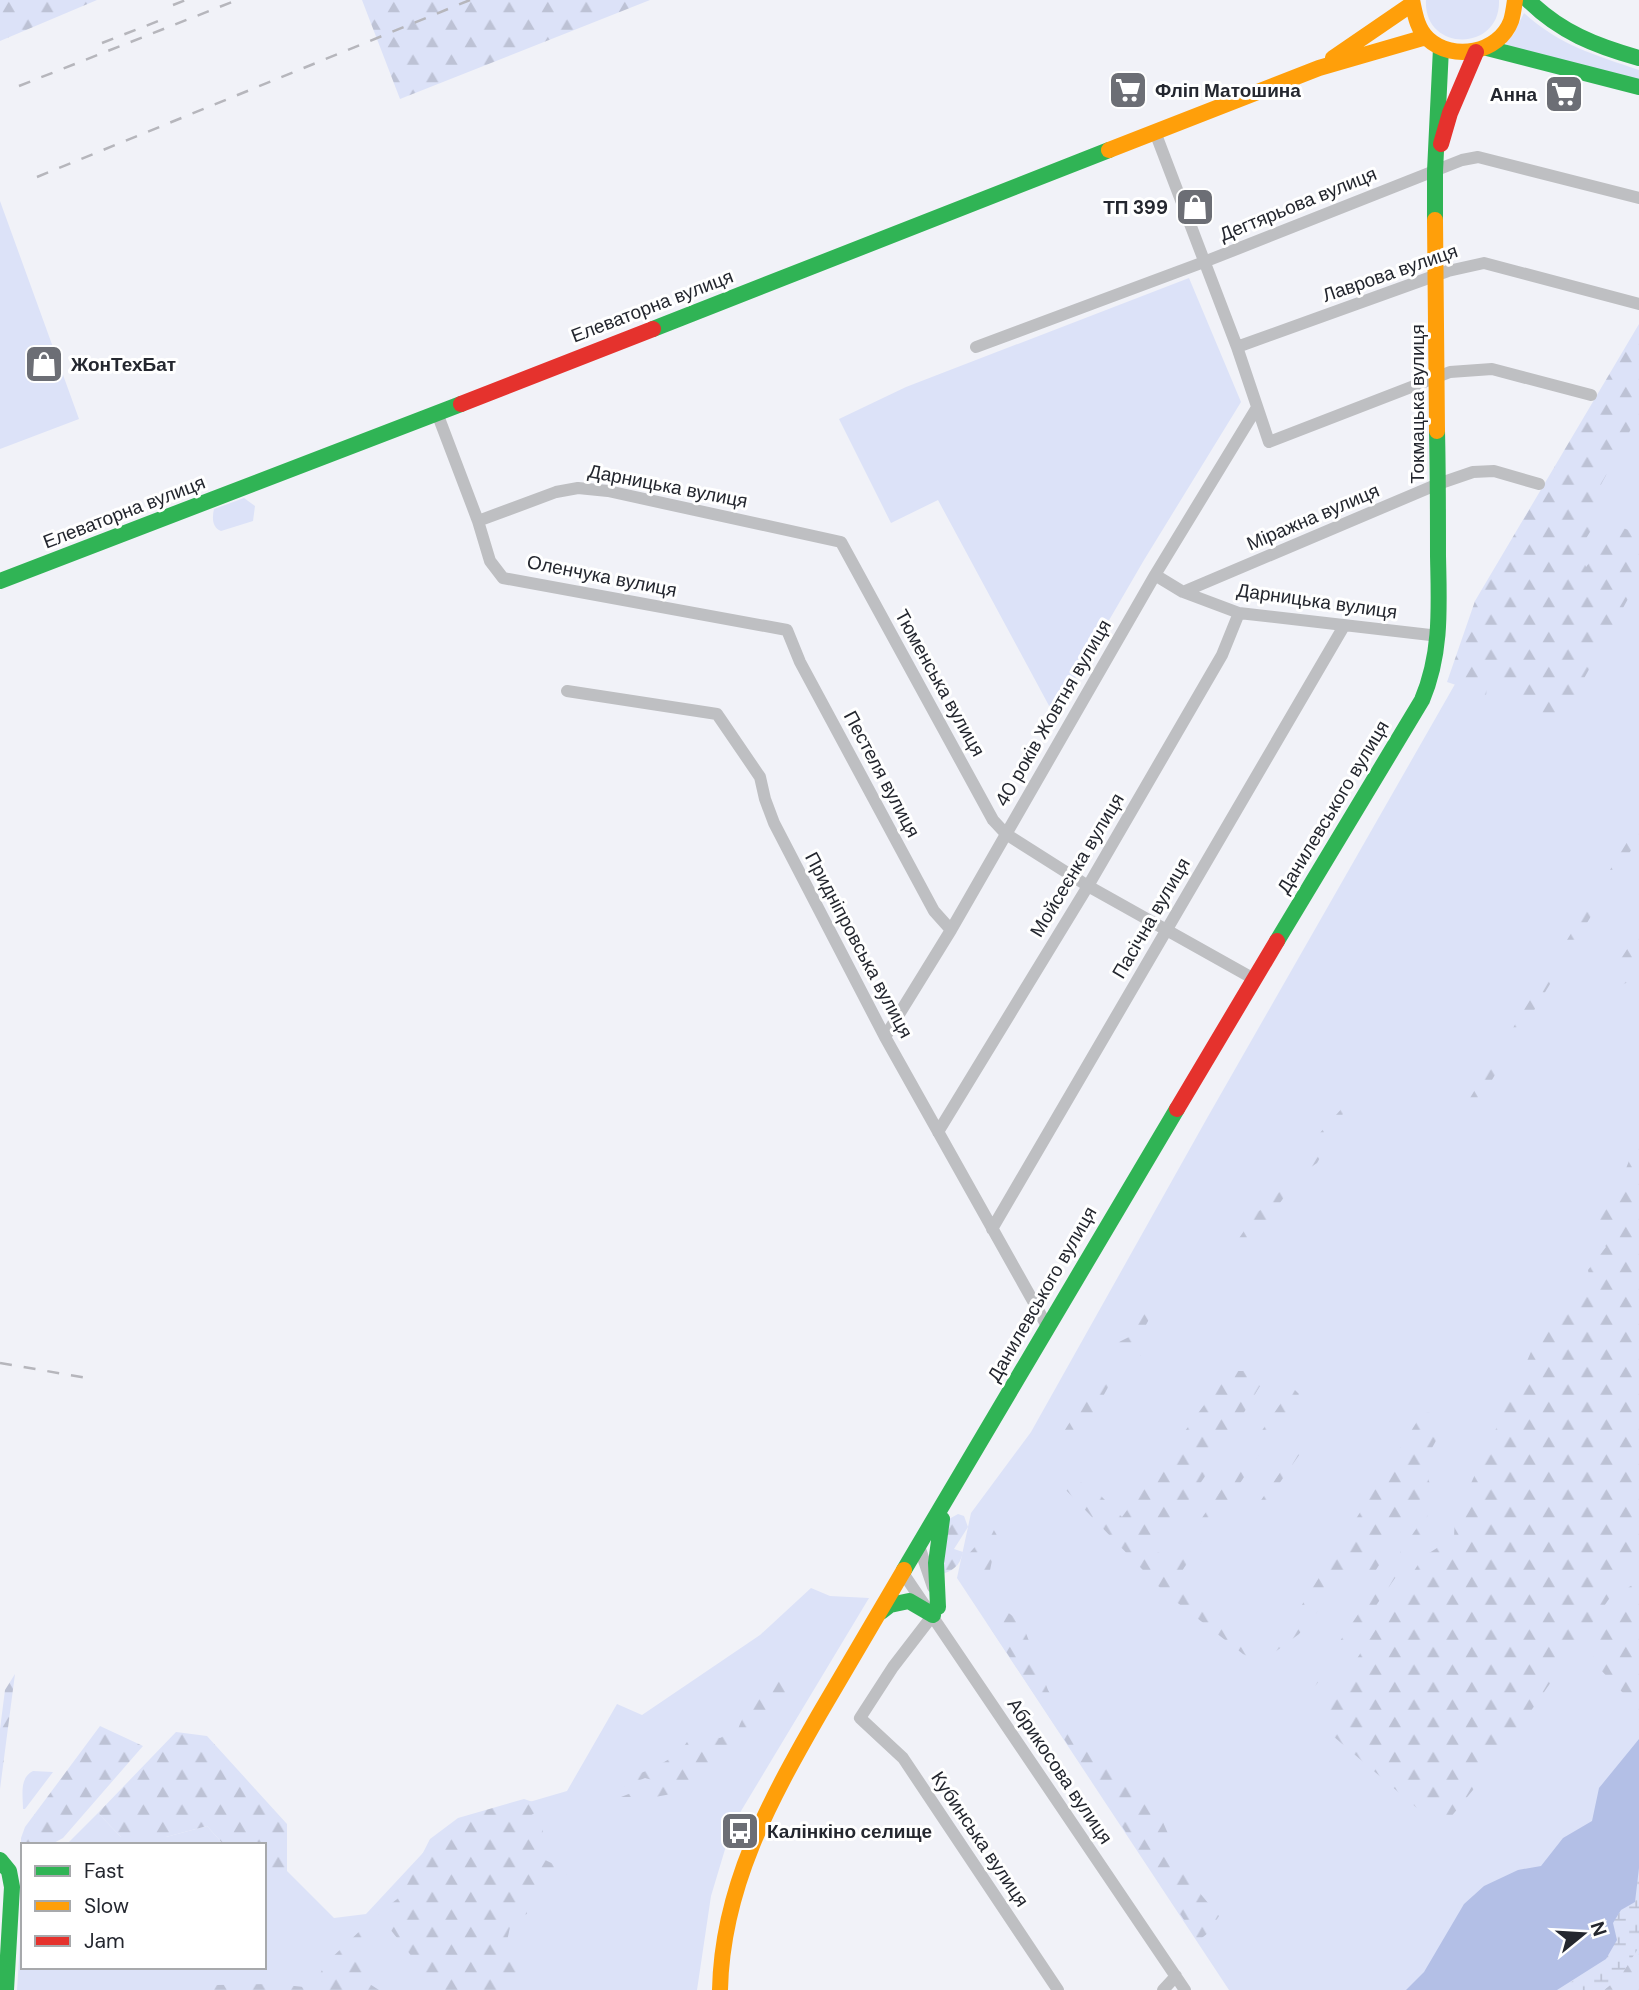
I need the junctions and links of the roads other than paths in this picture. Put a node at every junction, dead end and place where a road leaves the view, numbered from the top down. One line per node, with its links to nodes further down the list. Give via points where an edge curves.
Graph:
1 (1515, 0): 6 (street, Токмацька вулиця, via 1507,30)
2 (1528, 0): 7 (street, via 1556,25 1590,45)
3 (1411, 1): 4 (street); 8 (street, Елеваторна вулиця)
4 (1426, 37): 5 (street); 8 (street, Елеваторна вулиця)
5 (1441, 48): 6 (street, via 1459,53); 11 (street, Токмацька вулиця)
6 (1482, 50): 9 (street); 11 (street, Токмацька вулиця, via 1450,113)
7 (1639, 58)
8 (1319, 68): 10 (street, Елеваторна вулиця)
9 (1639, 87)
10 (1155, 132): 13 (street); 21 (street, Елеваторна вулиця)
11 (1435, 171): 12 (street, Дегтярьова вулиця, via 1478,157); 13 (street, Дегтярьова вулиця); 14 (street, Токмацька вулиця)
12 (1639, 198)
13 (1204, 262): 16 (street, Дегтярьова вулиця); 17 (street)
14 (1437, 274): 15 (street, Лаврова вулиця, via 1484,263); 17 (street, Лаврова вулиця); 18 (street, Токмацька вулиця)
15 (1639, 304)
16 (976, 346)
17 (1237, 347): 20 (street)
18 (1438, 377): 19 (street, via 1492,369); 20 (street, via 1269,442); 22 (street, Токмацька вулиця)
19 (1591, 395)
20 (1256, 409): 26 (street, 40 років Жовтня вулиця)
21 (437, 413): 24 (street, Оленчука вулиця); 27 (street, Елеваторна вулиця)
22 (1438, 484): 23 (street, Міражна вулиця, via 1473,472 1494,471); 28 (street, Міражна вулиця); 32 (street, Токмацька вулиця)
23 (1539, 484)
24 (478, 521): 25 (street, Дарницька вулиця, via 578,488); 31 (street, Оленчука вулиця, via 490,561 503,578)
25 (813, 535): 34 (street, Тюменська вулиця, via 841,542 993,820)
26 (1155, 575): 28 (street, Дарницька вулиця); 34 (street, 40 років Жовтня вулиця)
27 (0, 581)
28 (1183, 592): 29 (street, Дарницька вулиця)
29 (1239, 613): 30 (street, Дарницька вулиця); 35 (street, Мойсеєнка вулиця, via 1222,655)
30 (1344, 626): 32 (street, Дарницька вулиця); 37 (street, Пасічна вулиця)
31 (787, 630): 36 (street, Пестеля вулиця, via 934,911)
32 (1439, 636): 38 (street, Данилевського вулиця, via 1435,667 1422,701)
33 (567, 691): 39 (street, Придніпровська вулиця, via 717,713 760,776 774,823)
34 (1006, 834): 35 (street, Тюменська вулиця); 36 (street, 40 років Жовтня вулиця)
35 (1088, 886): 37 (street, Тюменська вулиця); 40 (street, Мойсеєнка вулиця)
36 (951, 930): 39 (street, 40 років Жовтня вулиця)
37 (1166, 930): 38 (street, Тюменська вулиця); 41 (street, Пасічна вулиця)
38 (1254, 979): 42 (street, Данилевського вулиця)
39 (885, 1037): 40 (street, Придніпровська вулиця)
40 (938, 1132): 41 (street, Придніпровська вулиця)
41 (992, 1229): 42 (street, Придніпровська вулиця)
42 (1047, 1326): 43 (street, Данилевського вулиця)
43 (948, 1497): 44 (street, Данилевського вулиця); 46 (street, via 937,1538)
44 (919, 1546): 45 (street, Данилевського вулиця); 46 (street)
45 (903, 1573): 46 (street); 47 (street, Данилевського вулиця)
46 (936, 1611): 47 (street, via 909,1601 890,1605); 49 (street, Абрикосова вулиця, via 954,1646); 52 (street, Кубинська вулиця, via 860,1718 903,1758)
47 (876, 1616): 51 (street, Данилевського вулиця, via 754,1836 724,1939)
48 (0, 1860): 50 (street, via 9,1871 12,1887)
49 (1176, 1976): 53 (street); 54 (street, Абрикосова вулиця)
50 (6, 1990)
51 (720, 1990)
52 (1058, 1990)
53 (1163, 1990)
54 (1185, 1990)

